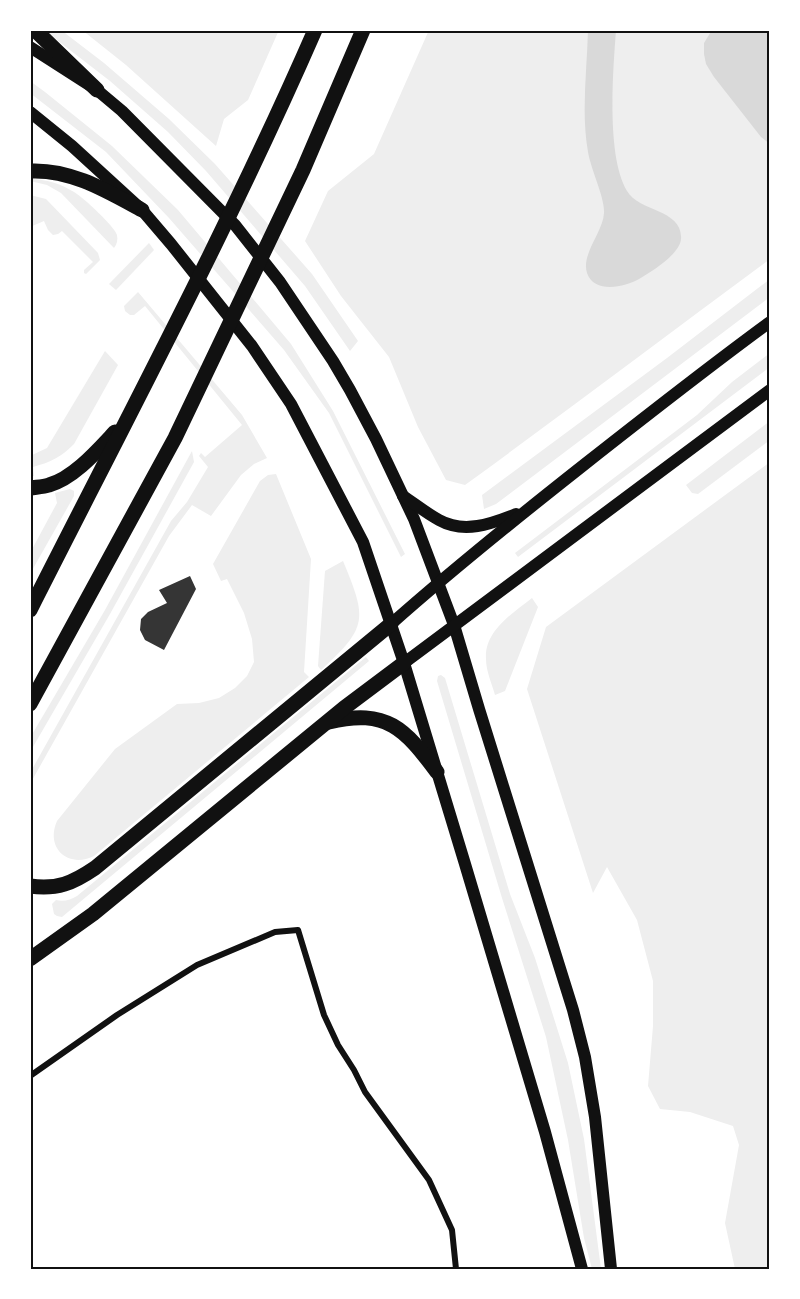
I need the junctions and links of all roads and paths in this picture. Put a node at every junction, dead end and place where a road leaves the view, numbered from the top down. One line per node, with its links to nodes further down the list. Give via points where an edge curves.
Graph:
1 (35, 30): 7 (main road)
2 (304, 30): 6 (main road)
3 (315, 30): 6 (main road)
4 (363, 30): 22 (main road, via 303,170 175,438)
5 (30, 47): 7 (main road)
6 (297, 72): 13 (main road)
7 (97, 90): 15 (main road, via 235,225 280,282 333,360)
8 (30, 112): 10 (main road)
9 (30, 171): 10 (main road, via 56,171 98,186)
10 (142, 210): 19 (main road, via 252,346 291,404 363,542)
11 (770, 322): 16 (main road)
12 (770, 390): 20 (main road)
13 (126, 421): 14 (main road, via 68,476 50,485); 18 (main road)
14 (30, 488)
15 (402, 495): 16 (main road, via 454,526 491,524); 17 (main road)
16 (529, 508): 17 (main road)
17 (437, 583): 19 (main road); 20 (main road)
18 (30, 610)
19 (391, 624): 21 (main road); 25 (main road, via 95,868 64,884)
20 (454, 625): 21 (main road); 30 (main road, via 585,1057)
21 (404, 663): 23 (main road); 24 (main road)
22 (30, 704)
23 (326, 722): 24 (main road, via 352,717 385,722 405,734); 26 (main road, via 93,914)
24 (436, 772): 29 (main road, via 545,1132)
25 (30, 886)
26 (30, 959)
27 (30, 1076): 28 (street, via 197,964 275,932 298,930 324,1015 339,1045 365,1092 429,1180 452,1230)
28 (456, 1269)
29 (582, 1269)
30 (611, 1269)

